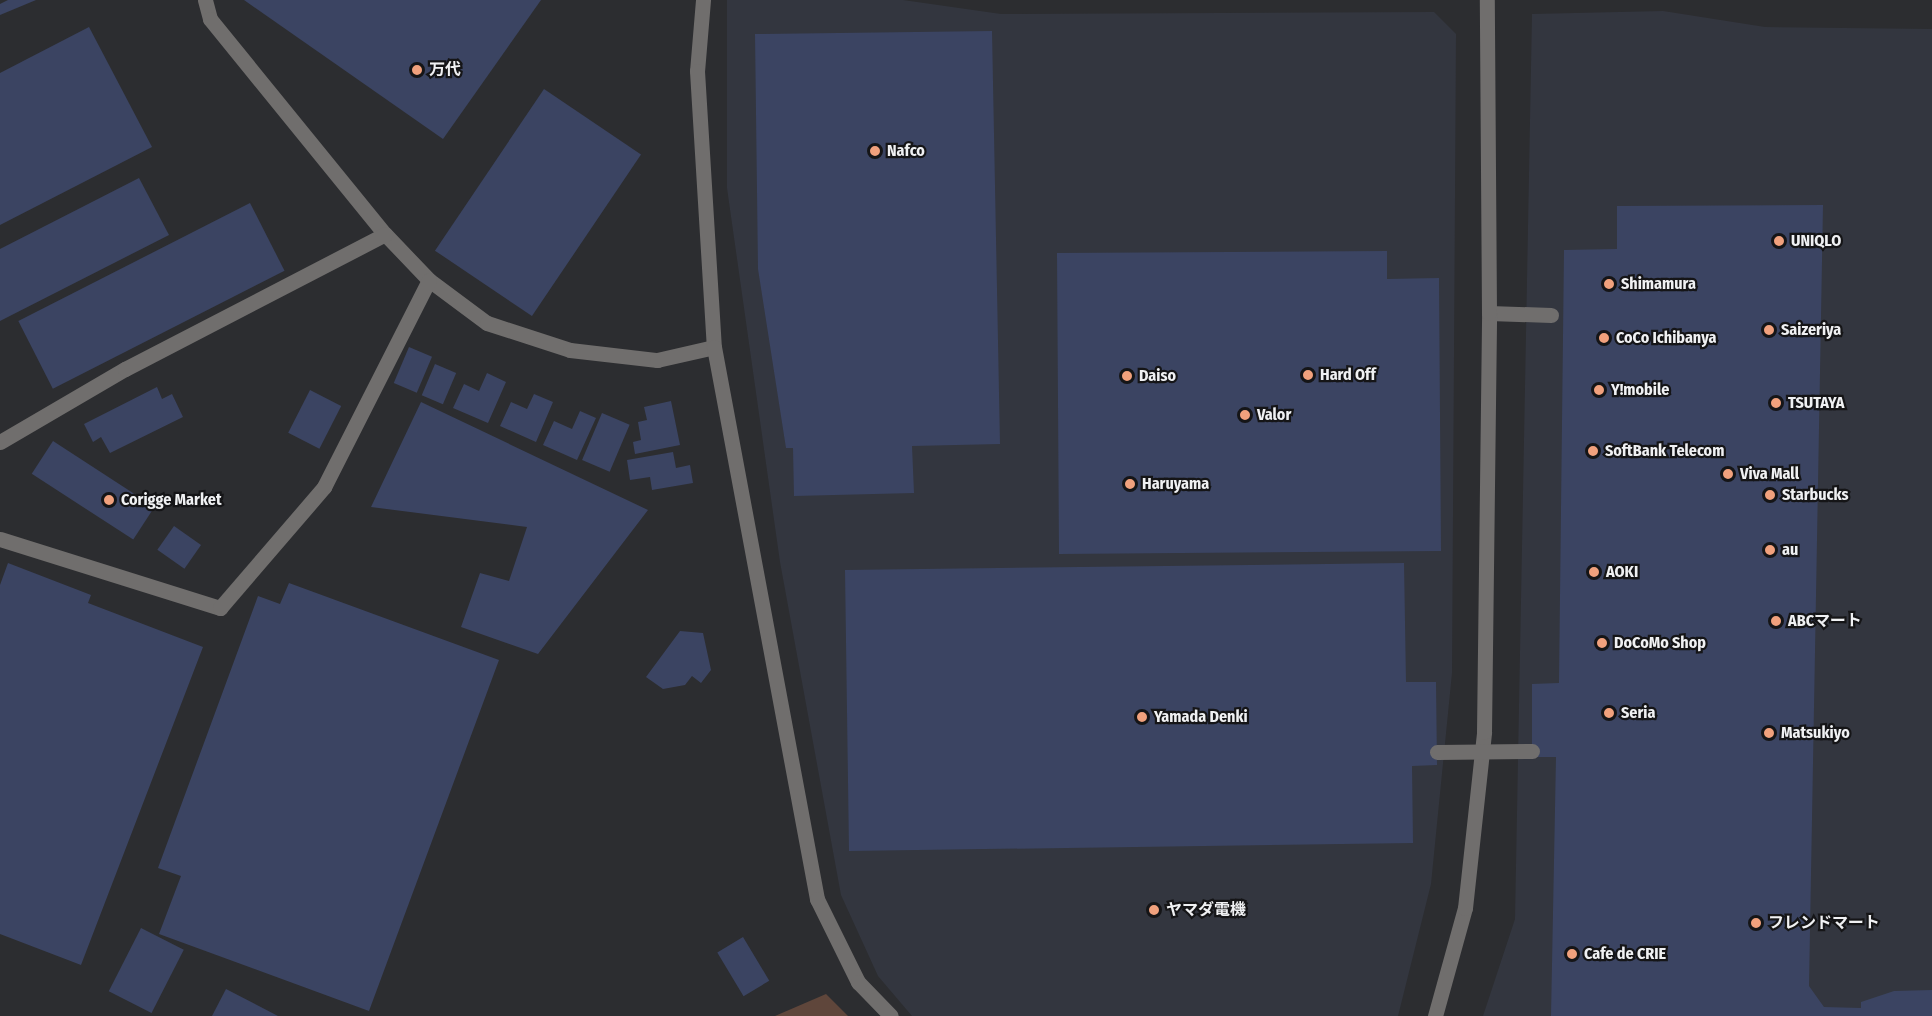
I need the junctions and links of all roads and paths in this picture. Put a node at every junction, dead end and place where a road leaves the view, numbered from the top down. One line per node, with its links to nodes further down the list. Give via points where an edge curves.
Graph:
1 (205, 0): 4 (street, via 210,19)
2 (703, 0): 8 (street, via 697,71)
3 (1487, 0): 6 (street)
4 (385, 234): 5 (street); 9 (street, via 125,369)
5 (429, 280): 8 (street, via 487,323 570,350 657,360); 10 (street, via 324,487 220,608)
6 (1489, 313): 7 (street); 14 (street, via 1484,732 1465,908)
7 (1551, 315)
8 (714, 347): 13 (street, via 818,899 858,982)
9 (0, 442)
10 (0, 539)
11 (1532, 751): 12 (street, bridge)
12 (1437, 752)
13 (891, 1016)
14 (1435, 1016)

